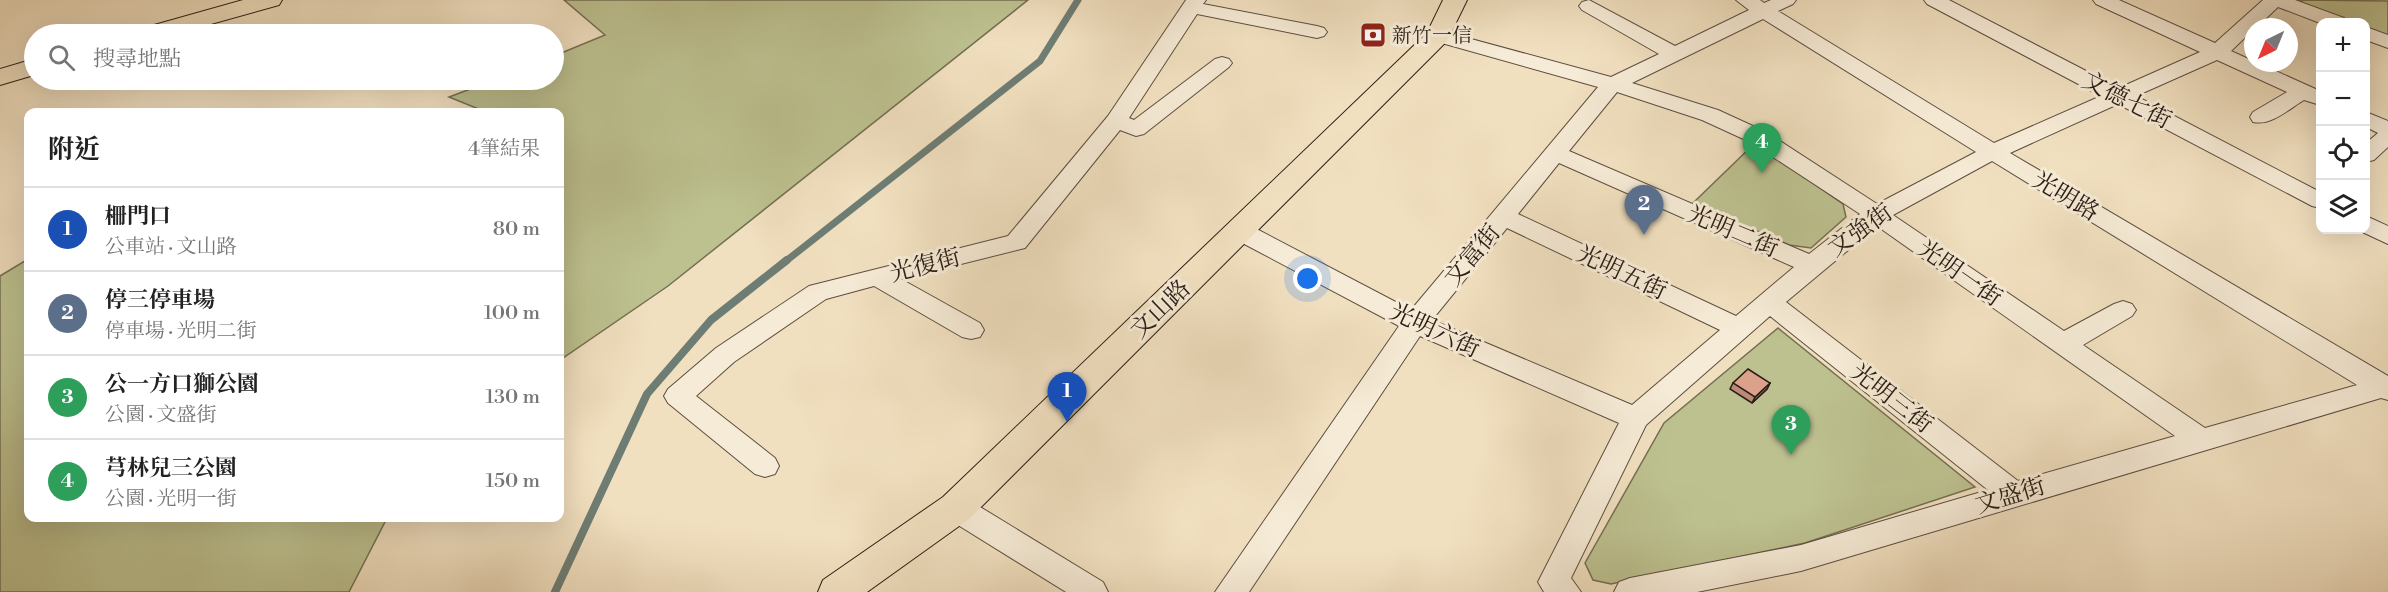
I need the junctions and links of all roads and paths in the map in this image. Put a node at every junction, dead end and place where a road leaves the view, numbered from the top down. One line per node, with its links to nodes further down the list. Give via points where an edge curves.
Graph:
1 (270, 0): 10 (main road)
2 (1455, 0): 13 (main road, 文山路)
3 (1934, 0): 21 (street, 文德七街)
4 (2103, 0): 15 (street)
5 (2276, 0): 9 (street); 15 (street, 文強街)
6 (1193, 4): 11 (street); 24 (street, 光復街)
7 (1766, 4): 16 (street, 文富街); 29 (street, 光明路)
8 (1589, 6): 16 (street)
9 (2326, 18)
10 (185, 24)
11 (1317, 32)
12 (2370, 35): 14 (street)
13 (1438, 36): 20 (street, 光明一街); 35 (main road, 文山路)
14 (2388, 42)
15 (2217, 51): 21 (street, 文強街); 22 (street)
16 (1675, 54): 20 (street, 文富街)
17 (1222, 63): 24 (street, via 1137,129)
18 (24, 70): 19 (main road)
19 (0, 77)
20 (1611, 85): 30 (street, 文富街); 32 (street, 光明一街, via 1699,111 1758,137)
21 (2118, 95): 29 (street, 文強街); 31 (street, 文德七街)
22 (2312, 95): 23 (street)
23 (2261, 117)
24 (1116, 120): 38 (street, 光復街, via 1016,242)
25 (2370, 121): 26 (street)
26 (2388, 129)
27 (2388, 135): 28 (street)
28 (2370, 151)
29 (1993, 152): 32 (street, 文強街); 45 (street, 光明路)
30 (1554, 153): 33 (street, 文富街); 37 (street, 光明二街)
31 (2316, 199)
32 (1876, 214): 37 (street, 文強街); 44 (street, 光明一街)
33 (1504, 216): 41 (street, 文富街); 42 (street, 光明五街)
34 (2370, 226): 36 (street)
35 (1240, 231): 41 (street, 光明六街); 50 (main road, 文山路)
36 (2388, 236)
37 (1812, 265): 39 (street, 文強街)
38 (877, 277): 43 (street); 48 (street, 光復街, via 818,292 725,355 678,396)
39 (1769, 302): 42 (street, 文強街); 49 (street, 光明三街)
40 (2123, 310): 44 (street)
41 (1415, 323): 46 (street, 光明六街); 54 (street, 文富街)
42 (1739, 328): 46 (street, 文強街)
43 (972, 330)
44 (2062, 344): 47 (street, 光明一街)
45 (2387, 388): 47 (street, 文盛街)
46 (1635, 418): 51 (street, 文強街)
47 (2200, 439): 49 (street, 文盛街)
48 (765, 466)
49 (2014, 494): 55 (street, 文盛街, via 1801,558)
50 (956, 508): 52 (main road, 文山路); 53 (street)
51 (1560, 587)
52 (837, 592)
53 (1092, 592)
54 (1232, 592)
55 (1630, 592)

